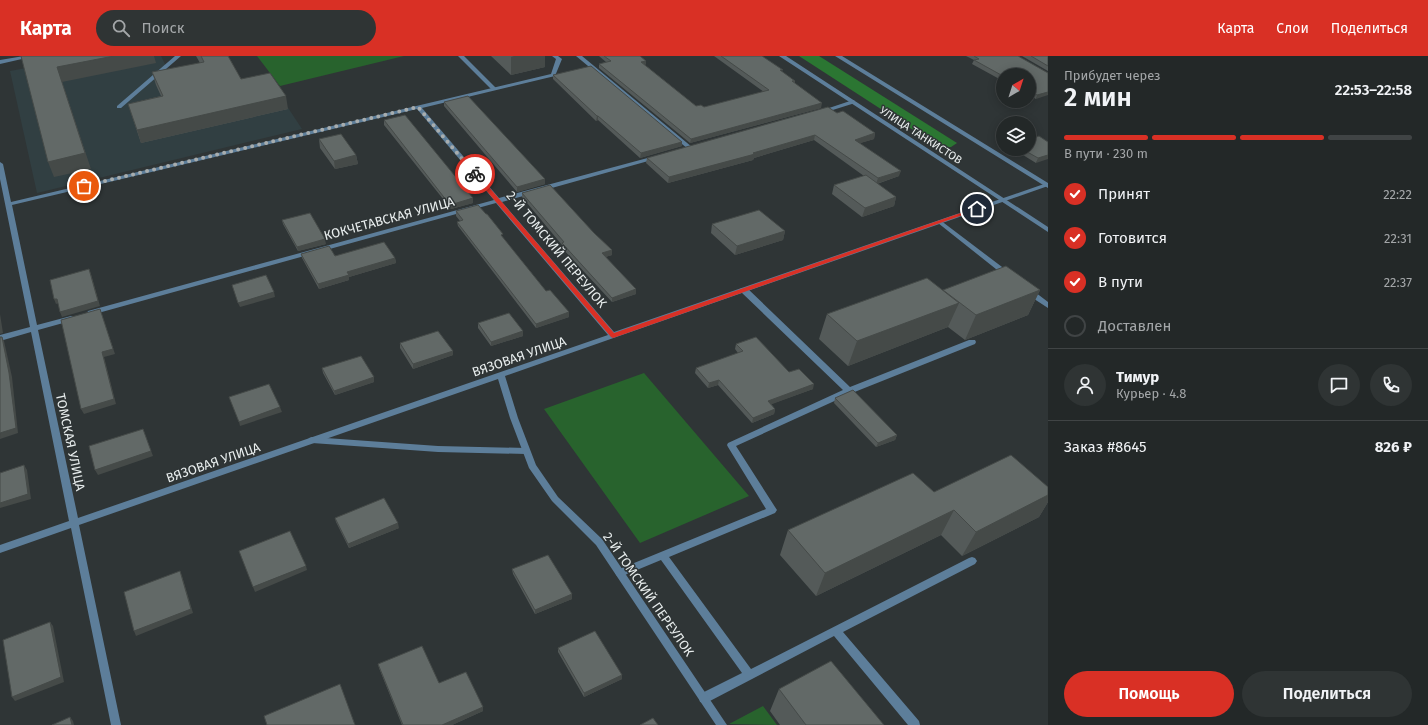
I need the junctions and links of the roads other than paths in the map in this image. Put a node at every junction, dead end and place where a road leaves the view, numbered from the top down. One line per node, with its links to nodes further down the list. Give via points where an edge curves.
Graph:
1 (32, 56): 8 (street)
2 (178, 56): 11 (street)
3 (461, 56): 9 (street)
4 (555, 56): 9 (street, via 559,60 553,75)
5 (580, 56): 15 (street)
6 (782, 56): 10 (street, УЛИЦА ТАНКИСТОВ)
7 (838, 56): 19 (street, УЛИЦА ТАНКИСТОВ)
8 (0, 62)
9 (494, 89): 12 (street)
10 (853, 102): 13 (street); 21 (street, УЛИЦА ТАНКИСТОВ)
11 (119, 107)
12 (418, 107): 20 (street, 2-Й ТОМСКИЙ ПЕРЕУЛОК); 22 (street)
13 (816, 113)
14 (697, 146): 15 (street)
15 (690, 148): 16 (street)
16 (682, 150)
17 (667, 154): 20 (street, КОКЧЕТАВСКАЯ УЛИЦА)
18 (0, 164): 22 (street, ТОМСКАЯ УЛИЦА)
19 (1047, 186): 21 (street, ВЯЗОВАЯ УЛИЦА)
20 (498, 200): 29 (street, КОКЧЕТАВСКАЯ УЛИЦА); 32 (street, 2-Й ТОМСКИЙ ПЕРЕУЛОК)
21 (1002, 200): 23 (street, ВЯЗОВАЯ УЛИЦА); 24 (street, УЛИЦА ТАНКИСТОВ)
22 (9, 204): 31 (street, ТОМСКАЯ УЛИЦА)
23 (940, 222): 25 (street); 27 (street, ВЯЗОВАЯ УЛИЦА)
24 (1048, 230)
25 (1012, 278)
26 (1024, 288): 28 (street)
27 (744, 290): 32 (street, ВЯЗОВАЯ УЛИЦА); 36 (street)
28 (1048, 306)
29 (87, 314)
30 (80, 316): 31 (street)
31 (34, 328): 33 (street); 39 (street, ТОМСКАЯ УЛИЦА)
32 (613, 336): 35 (street, ВЯЗОВАЯ УЛИЦА)
33 (0, 338)
34 (972, 342): 36 (street)
35 (501, 375): 37 (street, ВЯЗОВАЯ УЛИЦА); 38 (street, 2-Й ТОМСКИЙ ПЕРЕУЛОК)
36 (849, 391): 41 (street, via 731,445 772,510)
37 (312, 440): 38 (street, via 438,449); 39 (street, ВЯЗОВАЯ УЛИЦА)
38 (526, 451): 43 (street, 2-Й ТОМСКИЙ ПЕРЕУЛОК, via 532,466 555,499 599,542)
39 (74, 523): 40 (street, ВЯЗОВАЯ УЛИЦА); 47 (street, ТОМСКАЯ УЛИЦА)
40 (0, 549)
41 (663, 555): 43 (street); 45 (street)
42 (972, 561): 44 (street)
43 (620, 573): 46 (street, 2-Й ТОМСКИЙ ПЕРЕУЛОК)
44 (836, 631): 45 (street); 49 (street)
45 (749, 675): 46 (street)
46 (704, 698): 48 (street, 2-Й ТОМСКИЙ ПЕРЕУЛОК)
47 (116, 725)
48 (722, 725)
49 (915, 725)

